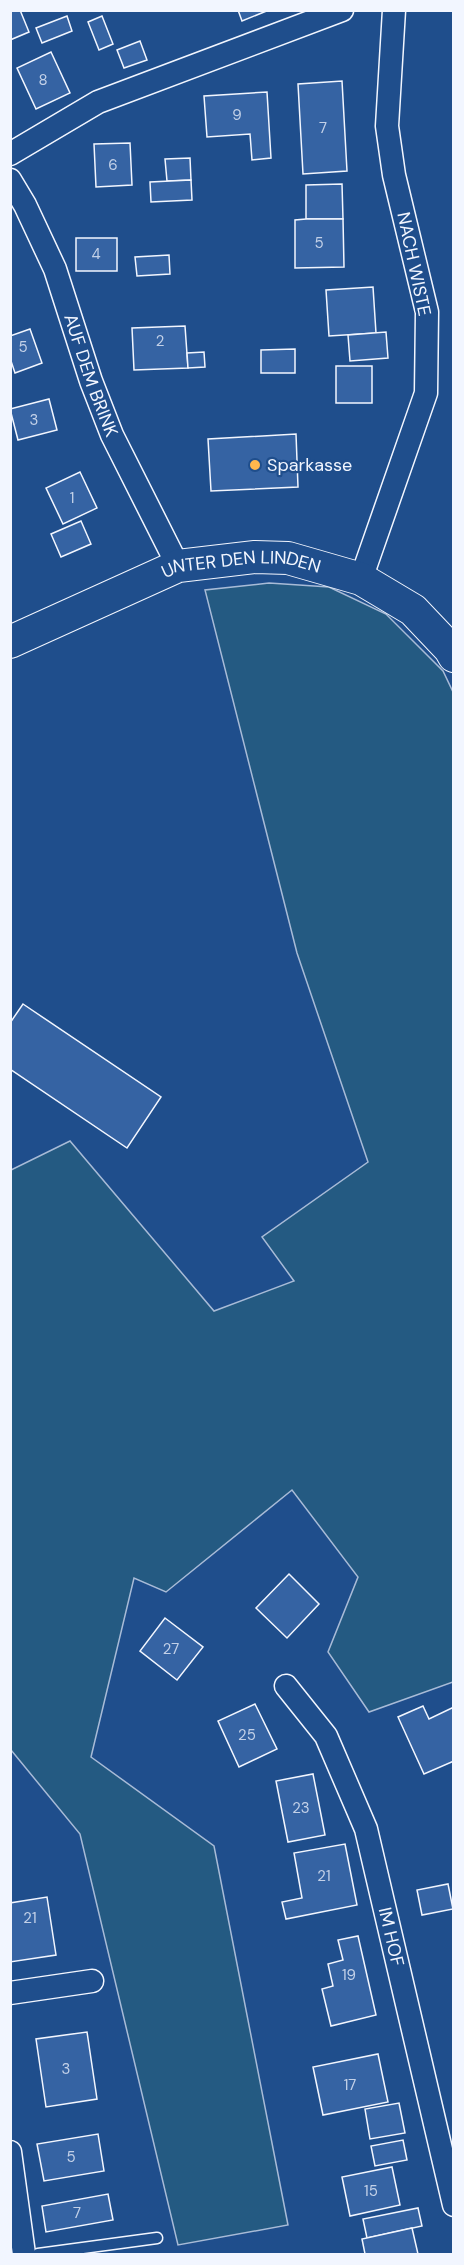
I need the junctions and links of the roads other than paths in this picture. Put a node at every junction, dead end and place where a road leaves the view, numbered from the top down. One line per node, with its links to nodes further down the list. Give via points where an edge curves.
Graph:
1 (342, 10): 3 (street, via 98,102)
2 (394, 10): 6 (street, NACH WISTE, via 387,126 394,175 427,312 426,393)
3 (10, 154)
4 (10, 180): 5 (street, AUF DEM BRINK, via 55,269 112,435)
5 (178, 566): 6 (street, UNTER DEN LINDEN, via 255,557 288,558); 7 (street, UNTER DEN LINDEN)
6 (361, 579): 8 (street, UNTER DEN LINDEN, via 413,610)
7 (10, 642)
8 (453, 656)
9 (286, 1686): 13 (street, IM HOF, via 326,1736 366,1829)
10 (92, 1981): 11 (street)
11 (10, 1993)
12 (10, 2152): 15 (street)
13 (453, 2205)
14 (157, 2238): 16 (lane)
15 (24, 2254)
16 (38, 2254)

